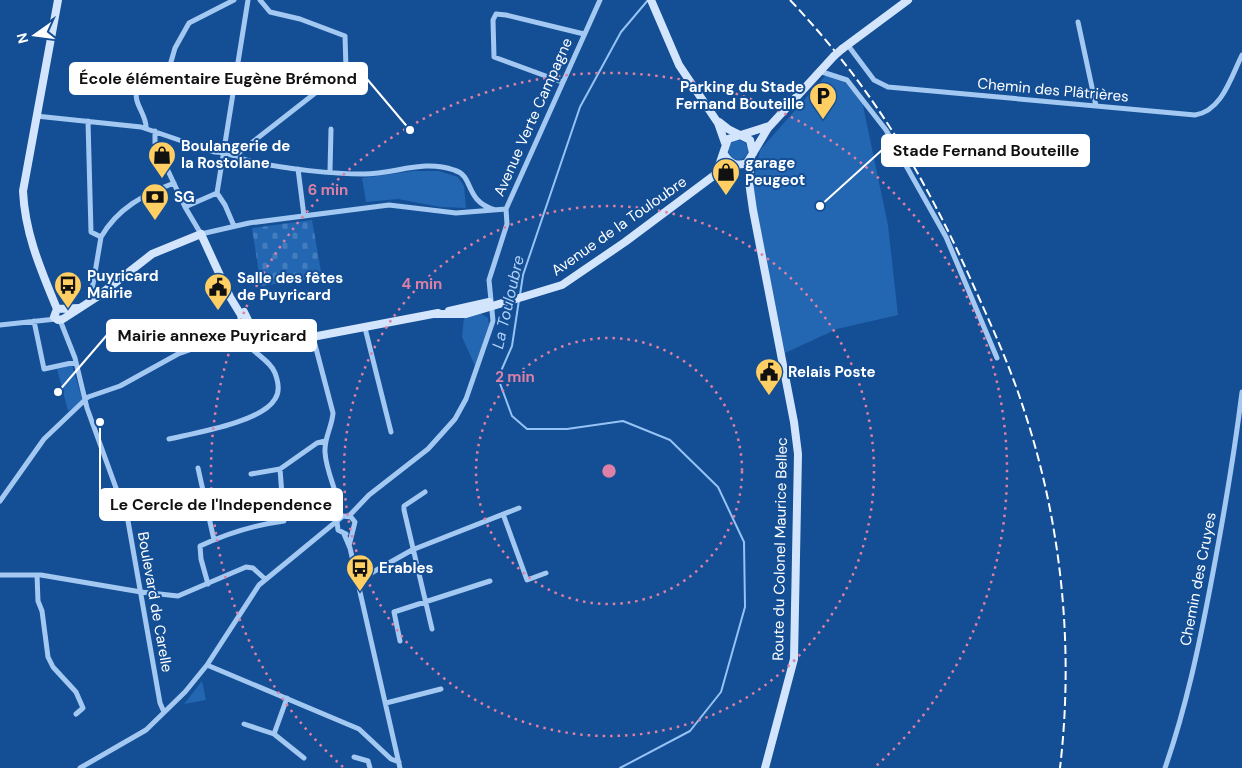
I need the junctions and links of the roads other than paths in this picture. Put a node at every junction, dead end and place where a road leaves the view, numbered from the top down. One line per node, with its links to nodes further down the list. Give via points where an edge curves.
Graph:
1 (58, 0): 16 (street)
2 (234, 0): 19 (street, via 190,23 175,48 164,86 143,85 138,88 136,97)
3 (248, 0): 24 (street)
4 (260, 0): 26 (street, via 272,13 300,19 345,36 346,68)
5 (600, 0): 9 (street, Avenue Verte Campagne)
6 (908, 0): 10 (street)
7 (653, 3): 15 (street, via 679,64)
8 (1078, 22): 14 (street)
9 (584, 34): 13 (street, Avenue Verte Campagne); 13 (street, via 506,15 496,14 493,20 494,57)
10 (845, 47): 12 (street, bridge); 14 (street, Chemin des Plâtrières, via 874,80 888,87)
11 (1242, 55): 14 (street, Chemin des Plâtrières, via 1219,100 1203,114)
12 (819, 71): 18 (street); 53 (street, via 847,80 886,130 946,237)
13 (562, 82): 36 (street, Avenue Verte Campagne)
14 (1096, 106)
15 (710, 112): 22 (street, via 721,124); 23 (street)
16 (36, 116): 17 (street); 45 (street, via 24,192 24,216)
17 (88, 121): 19 (street); 41 (street, via 90,232)
18 (768, 127): 22 (street, via 757,134); 27 (street)
19 (146, 128): 21 (street)
20 (331, 129): 30 (street)
21 (155, 132): 24 (street, via 214,152); 33 (street, via 155,143)
22 (742, 135): 23 (street, via 733,136); 27 (street, via 753,146)
23 (725, 143): 25 (street)
24 (224, 152): 26 (street); 34 (street)
25 (724, 154): 28 (street); 31 (street)
26 (236, 155): 29 (street, via 251,161)
27 (752, 156): 28 (street); 32 (street, Route du Colonel Maurice Bellec)
28 (736, 165): 31 (street, Avenue de la Touloubre); 32 (street, Route du Colonel Maurice Bellec, via 743,169)
29 (298, 169): 30 (street); 38 (street)
30 (330, 171): 37 (street, via 364,174 428,165 457,170 482,206)
31 (716, 174): 44 (street, Avenue de la Touloubre, via 562,285)
32 (749, 182): 99 (street, Route du Colonel Maurice Bellec, via 798,454 794,659)
33 (174, 183): 35 (street); 41 (street, via 131,202)
34 (217, 193): 35 (street); 39 (street)
35 (185, 207): 40 (street)
36 (506, 209): 37 (street); 44 (street, Avenue Verte Campagne, via 507,224 489,280)
37 (495, 210): 38 (street, via 456,213 389,205)
38 (304, 216): 39 (street)
39 (234, 226): 40 (street)
40 (201, 234): 42 (street, via 152,254); 43 (street)
41 (101, 238): 42 (street)
42 (90, 302): 45 (street)
43 (233, 304): 49 (street, via 241,315); 52 (street, via 245,313)
44 (491, 304): 48 (street, Avenue de la Touloubre, via 466,314 435,314); 67 (street, Avenue Verte Campagne, via 494,321 473,383 455,419 428,449)
45 (59, 315): 46 (street); 54 (street, Boulevard de Carelle)
46 (34, 321): 47 (street); 54 (street, via 44,369)
47 (0, 325)
48 (365, 328): 50 (street, Avenue de la Touloubre); 57 (street)
49 (244, 330): 51 (street, via 239,334); 52 (street, via 248,329)
50 (313, 337): 52 (street, Avenue de la Touloubre, via 265,346); 59 (street, via 333,413 333,423)
51 (239, 340): 52 (street, via 243,345); 56 (street, via 228,347 198,347 178,354 120,386)
52 (253, 340): 58 (street, via 275,372 276,398 267,409 206,431)
53 (997, 358)
54 (76, 362): 56 (street, Boulevard de Carelle)
55 (1242, 392): 100 (street, Chemin des Cruyes, via 1199,645 1185,706)
56 (86, 400): 64 (street, via 44,439); 81 (street, Boulevard de Carelle, via 128,521)
57 (391, 432)
58 (170, 439)
59 (325, 441): 61 (street, via 317,443); 67 (street, via 325,453)
60 (198, 468): 71 (street)
61 (280, 469): 62 (street); 71 (street, via 284,521 258,524)
62 (251, 474)
63 (425, 492): 73 (street, via 404,506)
64 (0, 501)
65 (519, 508): 66 (street)
66 (503, 514): 73 (street); 74 (street, via 528,580)
67 (345, 518): 68 (street); 69 (street, via 355,528); 70 (street)
68 (324, 532): 70 (street); 77 (street)
69 (351, 532): 70 (street); 72 (street)
70 (342, 533): 72 (street)
71 (214, 540): 80 (street, via 200,546)
72 (349, 546): 79 (street)
73 (412, 550): 79 (street); 82 (street)
74 (546, 573)
75 (0, 575): 76 (street)
76 (37, 575): 81 (street); 90 (street, via 48,657 78,696 83,708)
77 (265, 579): 80 (street, via 253,568 246,567); 85 (street)
78 (490, 581): 82 (street)
79 (357, 582): 88 (street)
80 (208, 584): 81 (street, via 178,596)
81 (141, 592): 89 (street, Boulevard de Carelle)
82 (425, 602): 83 (street); 84 (street, via 394,612)
83 (432, 629)
84 (400, 641)
85 (207, 665): 87 (street); 89 (street)
86 (441, 689): 88 (street)
87 (286, 698): 92 (street); 95 (street, via 360,729 391,759)
88 (386, 703): 95 (street)
89 (164, 712): 96 (street, via 146,730)
90 (76, 714)
91 (244, 724): 92 (street)
92 (274, 734): 94 (street)
93 (354, 757): 97 (street, via 367,760)
94 (304, 758)
95 (399, 762): 98 (street)
96 (80, 768)
97 (370, 768)
98 (400, 768)
99 (765, 768)
100 (1165, 768)

